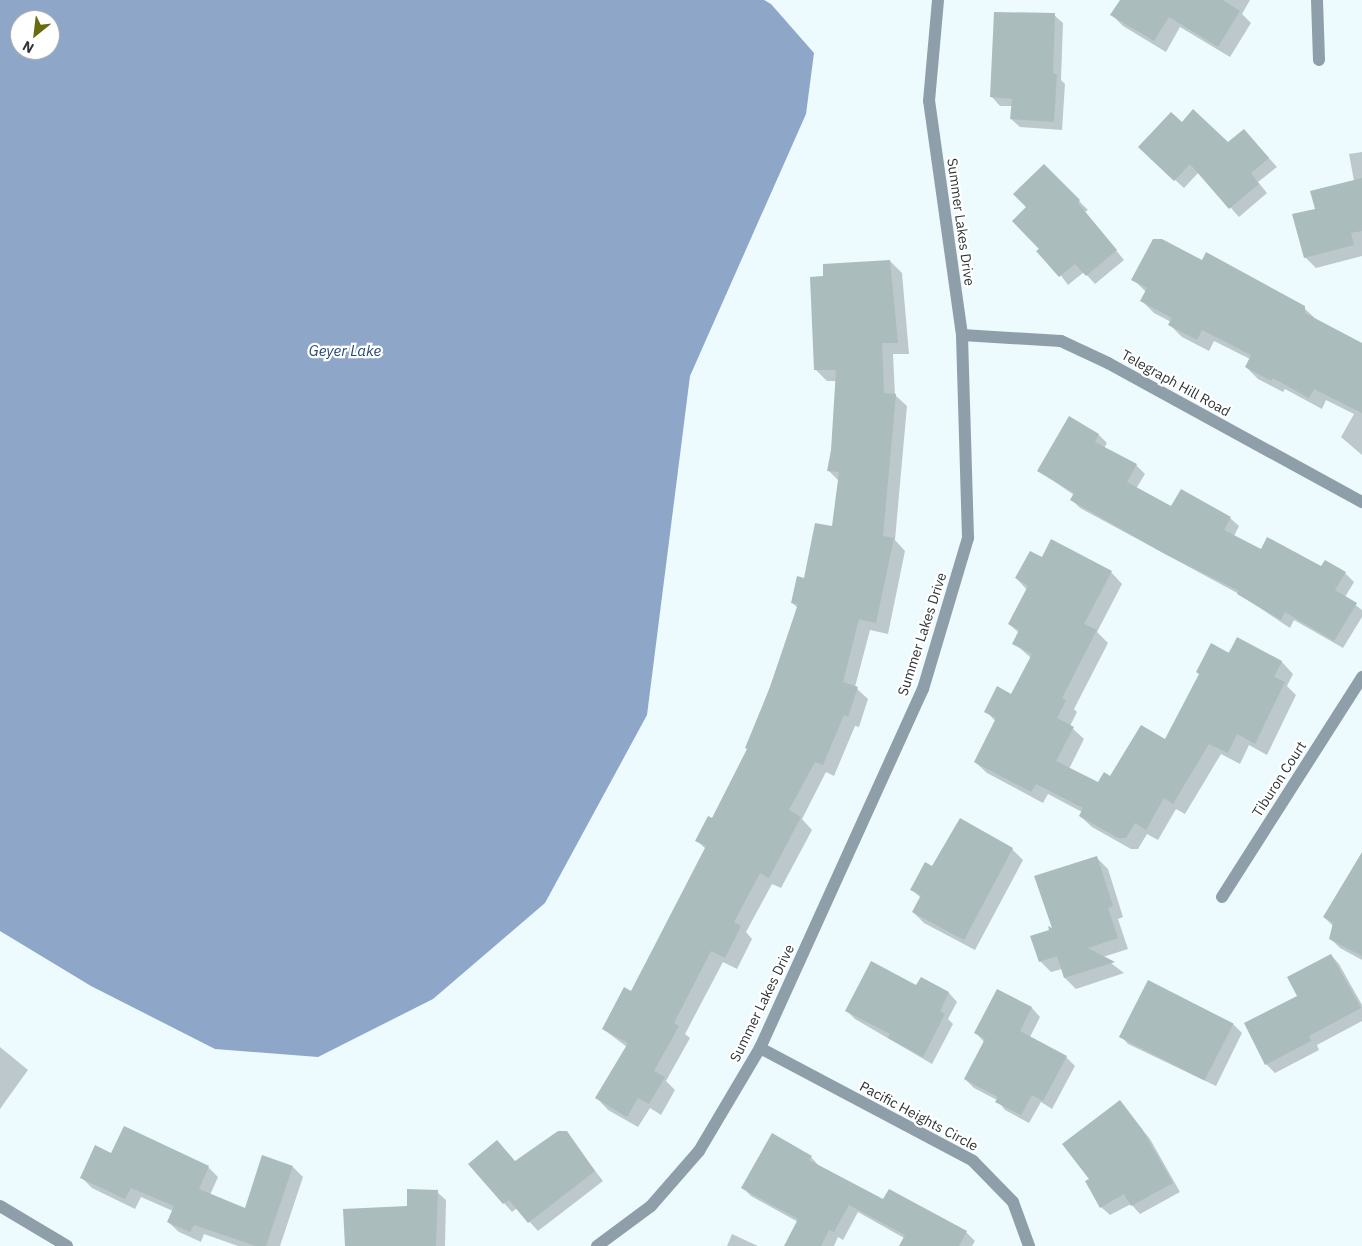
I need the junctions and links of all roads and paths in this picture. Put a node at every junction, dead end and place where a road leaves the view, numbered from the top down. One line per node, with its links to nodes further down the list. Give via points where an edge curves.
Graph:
1 (938, 0): 4 (street, Summer Lakes Drive, via 929,101)
2 (1317, 0): 3 (street)
3 (1318, 60)
4 (962, 335): 5 (street, Telegraph Hill Road, via 1061,341 1108,363); 8 (street, Summer Lakes Drive, via 968,538 923,689)
5 (1362, 502)
6 (1362, 677): 7 (street, Tiburon Court)
7 (1222, 897)
8 (760, 1048): 11 (street, Summer Lakes Drive, via 699,1151 651,1206); 12 (street, Pacific Heights Circle, via 974,1161 1013,1202)
9 (0, 1206): 10 (street)
10 (67, 1246)
11 (597, 1246)
12 (1029, 1246)

